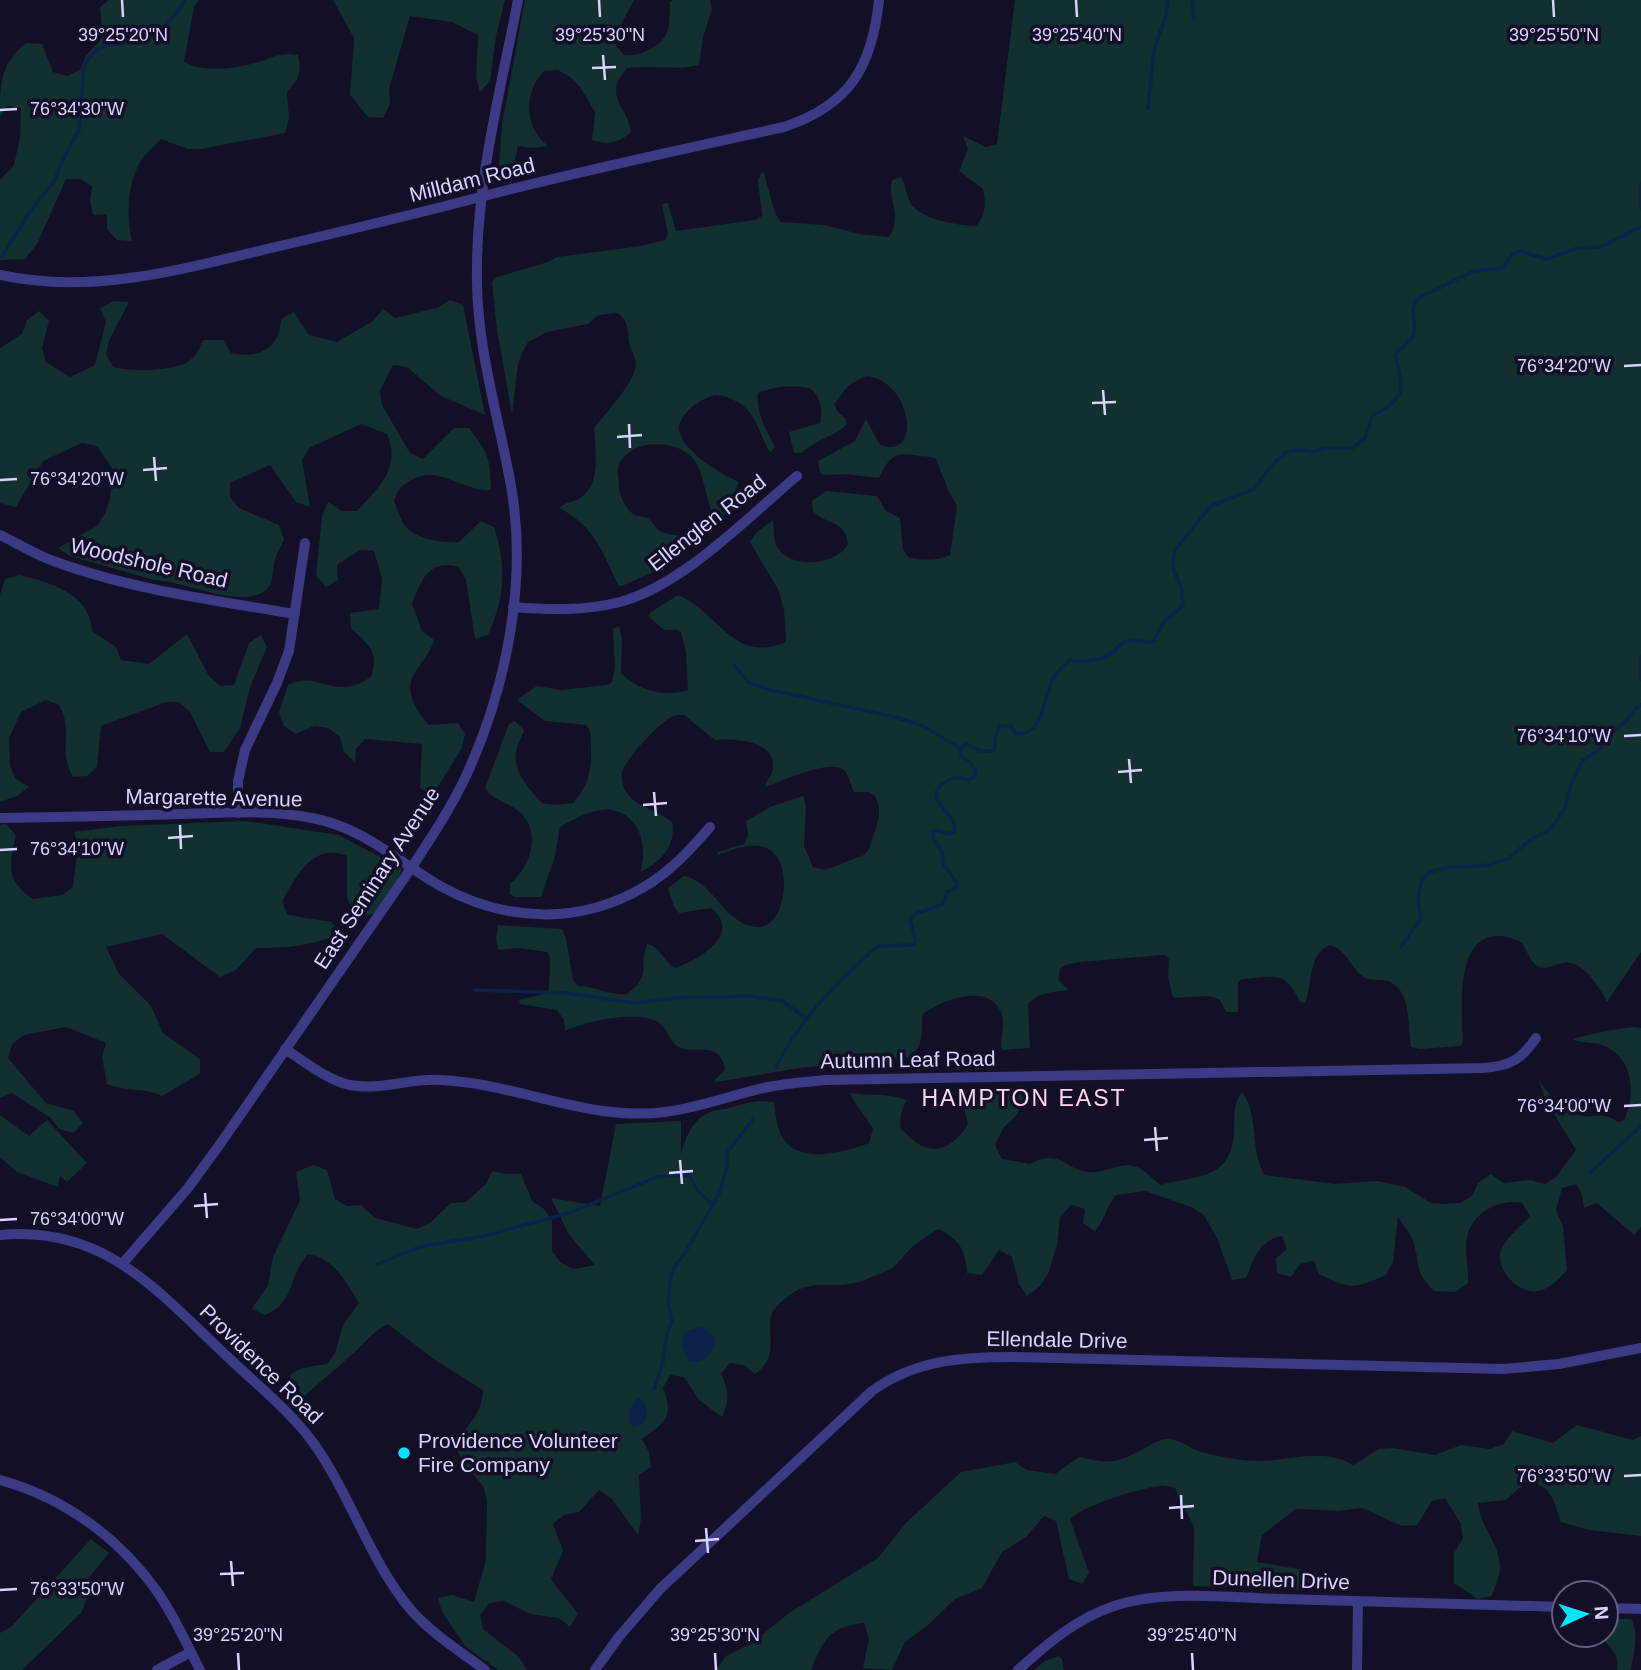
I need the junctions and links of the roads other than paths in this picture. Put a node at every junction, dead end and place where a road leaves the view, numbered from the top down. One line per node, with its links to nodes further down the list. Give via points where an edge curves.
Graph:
1 (518, 0): 3 (street, East Seminary Avenue)
2 (879, 0): 3 (street, Milldam Road, via 872,45 855,80 842,96 806,120)
3 (481, 197): 4 (street, Milldam Road, via 152,275 72,282); 8 (street, East Seminary Avenue, via 479,332 512,490)
4 (0, 275)
5 (797, 476): 8 (street, Ellenglen Road, via 701,557 647,592 586,608)
6 (0, 535): 9 (street, Woodshole Road, via 47,558 123,581)
7 (305, 543): 9 (street)
8 (513, 607): 13 (street, East Seminary Avenue, via 497,693 482,736 443,820)
9 (295, 614): 10 (street, via 285,664 245,750 238,781)
10 (238, 813): 11 (street, Margarette Avenue); 13 (street, Margarette Avenue, via 281,814 342,826 368,837)
11 (0, 818)
12 (710, 827): 13 (street, Margarette Avenue, via 672,867 644,887 611,903 574,913 537,915 479,905)
13 (412, 867): 15 (street, East Seminary Avenue)
14 (1536, 1038): 15 (street, Autumn Leaf Road, via 1525,1054 1499,1067 826,1080 642,1114 461,1082 350,1085)
15 (285, 1049): 17 (street, East Seminary Avenue, via 188,1188)
16 (0, 1235): 17 (street, Providence Road, via 64,1238)
17 (123, 1264): 27 (street, Providence Road, via 304,1431 411,1610)
18 (1641, 1348): 28 (street, Ellendale Drive, via 1514,1369 1013,1357 963,1358 919,1366 886,1380 779,1475 660,1589)
19 (0, 1480): 24 (street, via 62,1506 114,1543 156,1590)
20 (1359, 1601): 21 (street, Dunellen Drive); 29 (street, Dunellen Drive, via 1203,1597 1127,1602 1075,1623); 30 (street)
21 (1550, 1607)
22 (1620, 1608): 23 (street)
23 (1641, 1609)
24 (191, 1653): 25 (street); 26 (street)
25 (157, 1670)
26 (200, 1670)
27 (485, 1670)
28 (595, 1670)
29 (1018, 1670)
30 (1357, 1670)

